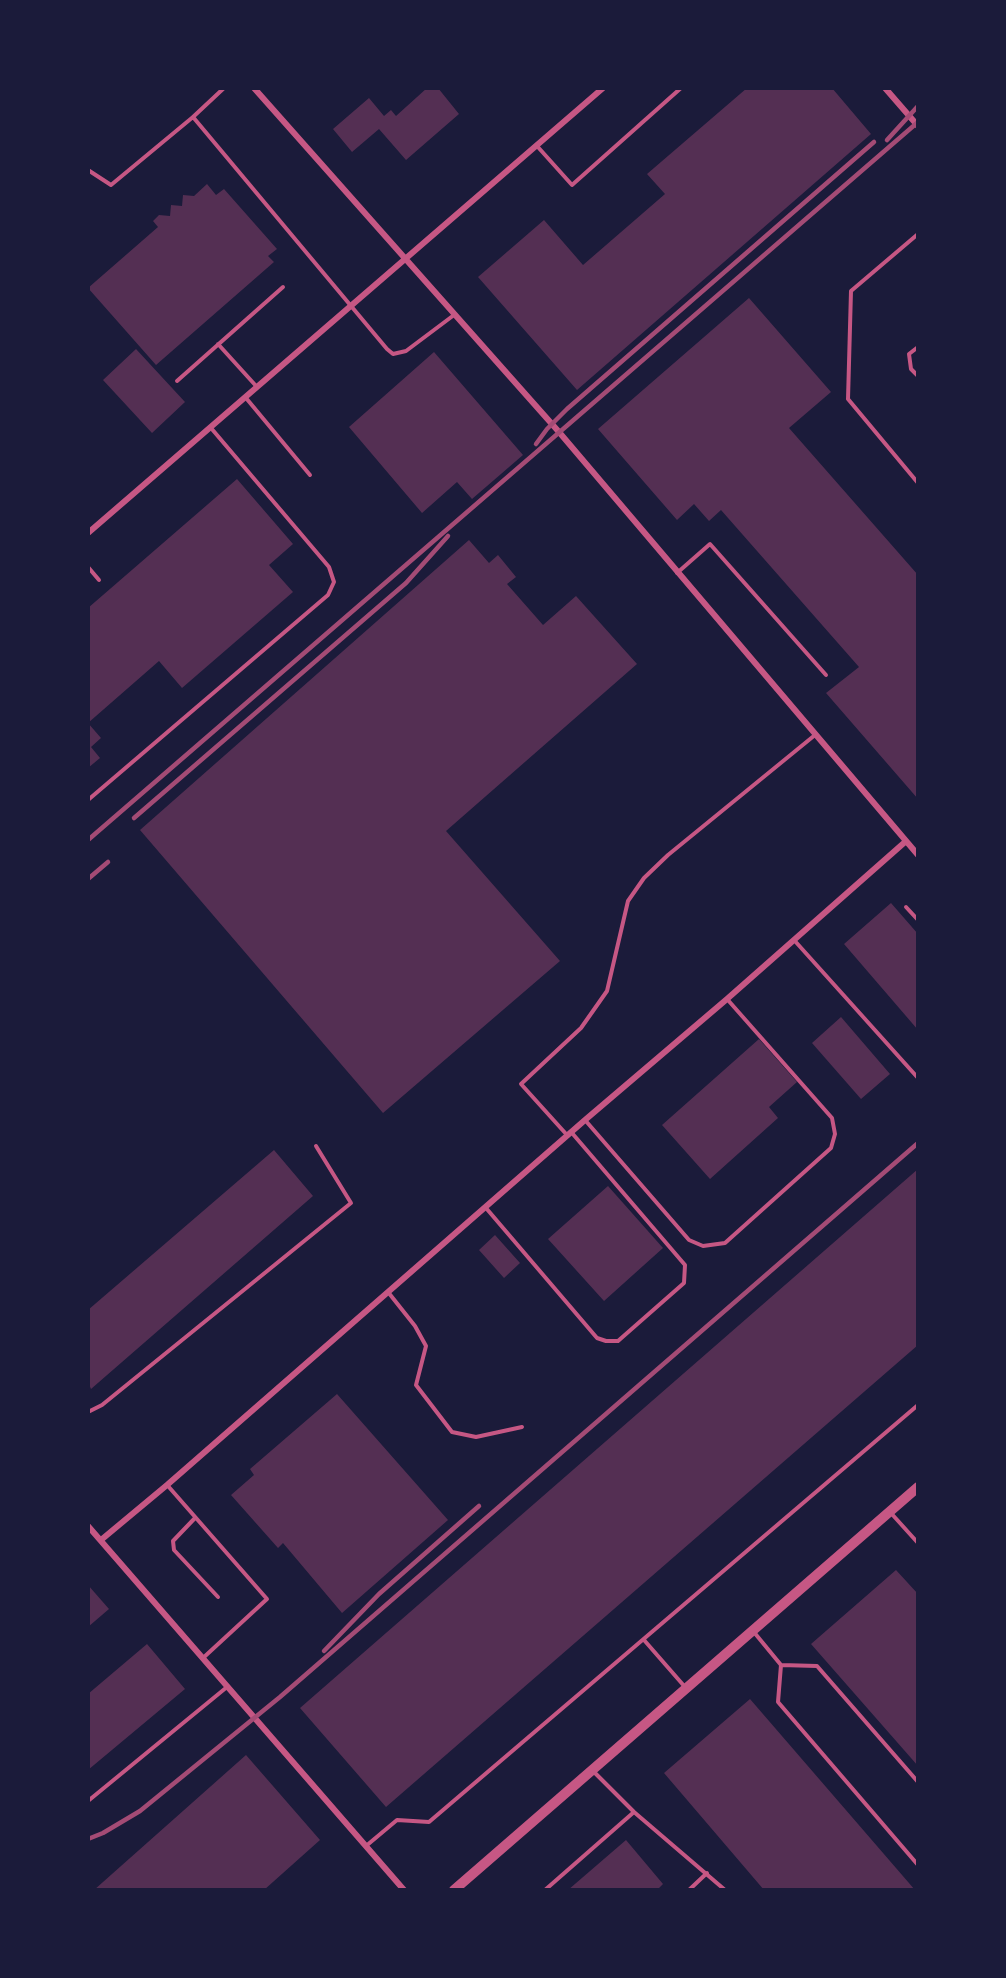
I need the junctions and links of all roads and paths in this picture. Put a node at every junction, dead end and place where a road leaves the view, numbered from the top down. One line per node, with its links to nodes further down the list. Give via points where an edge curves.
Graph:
1 (224, 88): 6 (lane)
2 (254, 88): 11 (street)
3 (603, 88): 8 (street)
4 (681, 88): 8 (lane, via 572,185)
5 (885, 88): 7 (street)
6 (193, 117): 9 (lane, via 111,185); 13 (lane)
7 (918, 126)
8 (537, 146): 11 (street)
9 (88, 170)
10 (918, 234): 23 (lane, via 851,291 848,399)
11 (407, 260): 13 (street); 14 (street)
12 (283, 287): 15 (lane)
13 (352, 307): 14 (lane, via 393,354 406,351); 19 (street)
14 (455, 314): 26 (street)
15 (218, 344): 18 (lane); 19 (lane)
16 (918, 347): 17 (lane, via 909,354 911,369)
17 (918, 376)
18 (177, 381)
19 (258, 388): 20 (street)
20 (246, 398): 21 (street); 22 (lane)
21 (211, 429): 24 (street); 30 (lane, via 329,567 334,582 328,595)
22 (310, 475)
23 (918, 483)
24 (88, 533)
25 (88, 567): 27 (lane)
26 (677, 573): 28 (lane, via 710,544); 29 (street)
27 (99, 580)
28 (826, 675)
29 (815, 735): 31 (street); 39 (lane, via 668,855 644,878 628,901 607,991 581,1028 521,1084)
30 (88, 800)
31 (906, 842): 32 (street); 35 (street)
32 (918, 855)
33 (906, 907): 34 (lane)
34 (917, 919)
35 (794, 940): 36 (street); 37 (lane)
36 (727, 999): 38 (street); 38 (lane, via 832,1118 835,1134 831,1148 725,1243 703,1246 689,1240)
37 (918, 1078)
38 (585, 1120): 39 (street)
39 (569, 1134): 41 (street); 41 (lane, via 685,1265 684,1283 618,1341 597,1338)
40 (316, 1146): 44 (lane, via 351,1203)
41 (486, 1208): 42 (street)
42 (387, 1292): 45 (lane, via 426,1346 416,1385 452,1432 476,1437); 46 (street)
43 (918, 1405): 55 (lane)
44 (88, 1413)
45 (522, 1427)
46 (167, 1485): 49 (lane); 51 (street)
47 (918, 1487): 48 (street)
48 (889, 1512): 52 (lane); 54 (street)
49 (195, 1518): 53 (lane, via 173,1541 174,1550); 56 (lane, via 267,1599)
50 (88, 1526): 51 (street)
51 (101, 1540): 56 (street)
52 (918, 1543)
53 (218, 1598)
54 (752, 1630): 57 (lane); 59 (street)
55 (644, 1640): 59 (lane); 64 (lane, via 429,1822 397,1820)
56 (203, 1658): 58 (street)
57 (781, 1665): 61 (lane, via 817,1666); 65 (lane, via 778,1702)
58 (228, 1687): 62 (lane); 64 (street)
59 (686, 1688): 60 (street)
60 (592, 1770): 63 (lane); 68 (street)
61 (918, 1782)
62 (88, 1801)
63 (634, 1812): 66 (lane); 69 (lane)
64 (366, 1846): 67 (street)
65 (918, 1866)
66 (707, 1873): 70 (lane); 71 (lane)
67 (404, 1890)
68 (454, 1890)
69 (545, 1890)
70 (689, 1890)
71 (725, 1890)

